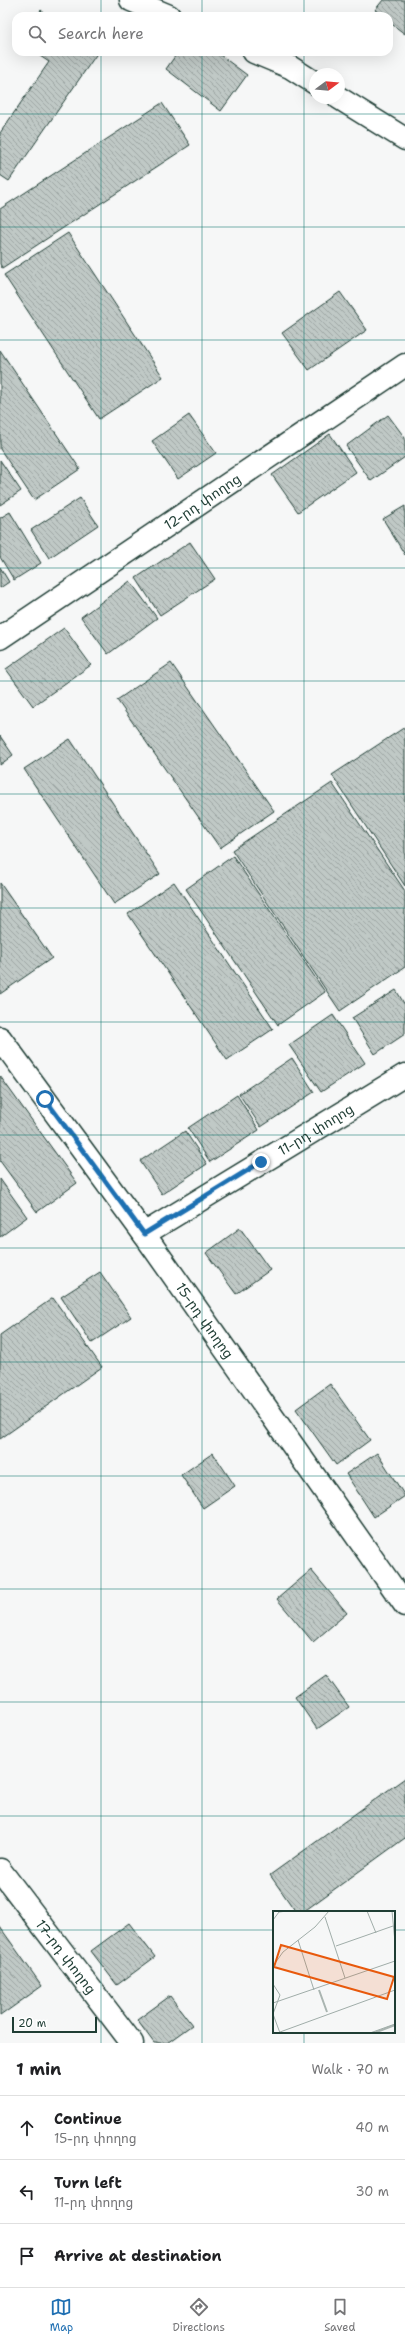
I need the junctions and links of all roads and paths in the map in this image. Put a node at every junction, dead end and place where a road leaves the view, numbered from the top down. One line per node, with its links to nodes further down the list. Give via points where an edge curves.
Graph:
1 (131, 0): 2 (street)
2 (159, 12)
3 (263, 56): 4 (street)
4 (309, 79)
5 (345, 102): 6 (street)
6 (405, 139)
7 (405, 365): 8 (street, 12-րդ փողոց)
8 (0, 638)
9 (0, 1038): 11 (street, 15-րդ փողոց)
10 (405, 1075): 11 (street, 11-րդ փողոց)
11 (144, 1234): 12 (street, 15-րդ փողոց)
12 (405, 1605)
13 (0, 1870): 14 (street, 17-րդ փողոց)
14 (132, 2043)

